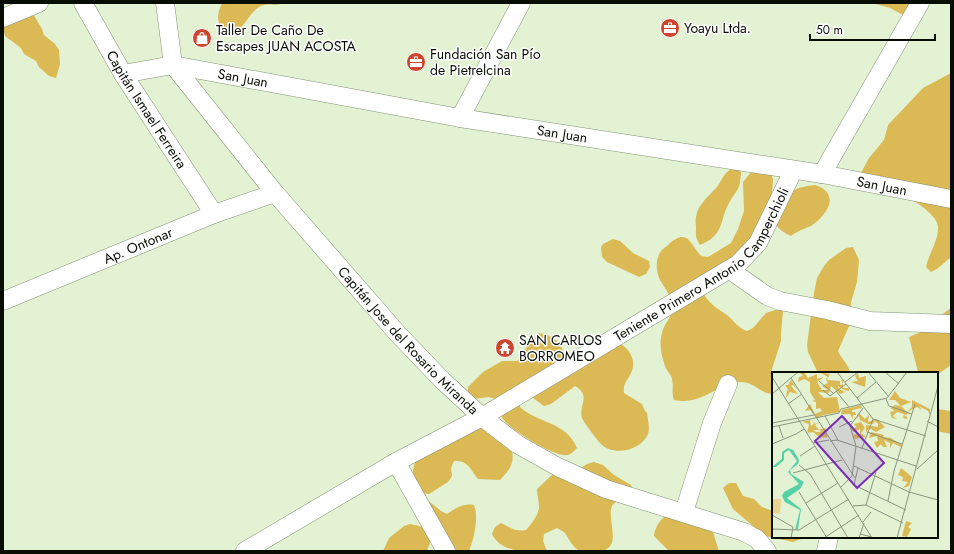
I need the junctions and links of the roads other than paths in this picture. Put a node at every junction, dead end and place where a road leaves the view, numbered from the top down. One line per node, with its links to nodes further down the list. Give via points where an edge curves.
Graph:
1 (39, 3): 6 (street)
2 (83, 3): 8 (street, Capitán Ismael Ferreira)
3 (165, 3): 7 (street)
4 (521, 3): 9 (street)
5 (920, 3): 11 (street)
6 (3, 18)
7 (173, 65): 8 (street); 9 (street, San Juan); 12 (street, Capitán Jose del Rosario Miranda)
8 (123, 74): 14 (street, Capitán Ismael Ferreira)
9 (460, 118): 10 (street, San Juan)
10 (793, 171): 11 (street, San Juan); 15 (street, Teniente Primero Antonio Camperchioli, via 758,243)
11 (822, 174): 13 (street, San Juan)
12 (275, 193): 14 (street, Ap. Ontonar); 19 (street, Capitán Jose del Rosario Miranda, via 398,334)
13 (951, 199)
14 (214, 214): 16 (street, Ap. Ontonar)
15 (730, 270): 17 (street, via 767,296 780,301 828,310 870,322); 19 (street, Teniente Primero Antonio Camperchioli)
16 (3, 301)
17 (951, 324)
18 (728, 384): 21 (street, via 712,423)
19 (482, 417): 20 (street, Teniente Primero Antonio Camperchioli); 21 (street, Capitán Jose del Rosario Miranda, via 517,444 558,467 606,489)
20 (396, 462): 23 (street, Teniente Primero Antonio Camperchioli); 24 (street)
21 (684, 512): 25 (street, Capitán Jose del Rosario Miranda, via 744,532 757,539)
22 (829, 538): 26 (street)
23 (245, 551)
24 (446, 551)
25 (767, 551)
26 (826, 551)

